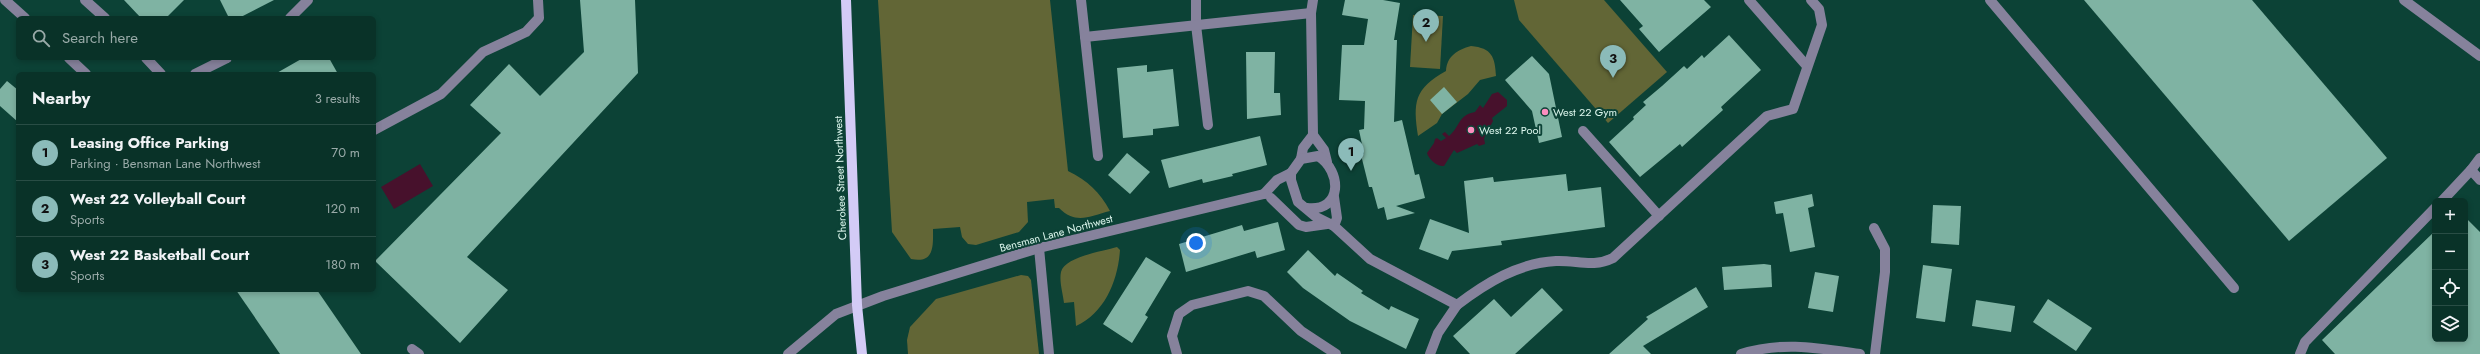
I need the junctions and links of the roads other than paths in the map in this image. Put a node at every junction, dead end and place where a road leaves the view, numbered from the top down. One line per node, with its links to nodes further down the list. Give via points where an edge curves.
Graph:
1 (5, 0): 14 (street)
2 (85, 0): 15 (street)
3 (308, 0): 16 (street)
4 (538, 0): 28 (street, via 539,18 526,32 483,52 441,94)
5 (846, 0): 49 (main road, Cherokee Street Northwest)
6 (1081, 0): 18 (street)
7 (1196, 0): 17 (street)
8 (1313, 0): 13 (street)
9 (1749, 0): 23 (street)
10 (1811, 0): 23 (street, via 1819,9 1822,25)
11 (1990, 0): 48 (street)
12 (2404, 0): 19 (street)
13 (1311, 13): 17 (street); 30 (street)
14 (23, 16)
15 (103, 16)
16 (292, 16)
17 (1196, 25): 18 (street); 27 (street)
18 (1085, 37): 31 (street)
19 (2480, 56)
20 (73, 60): 24 (street)
21 (148, 60): 25 (street)
22 (223, 60): 26 (street)
23 (1806, 65): 44 (street, via 1792,109 1767,116)
24 (84, 72)
25 (159, 72)
26 (199, 72)
27 (1208, 125)
28 (376, 129)
29 (1583, 131): 44 (street)
30 (1313, 135): 33 (street, via 1303,148); 34 (street, via 1324,150)
31 (1098, 156)
32 (2480, 158): 35 (street)
33 (1301, 159): 34 (street, via 1318,156); 36 (street)
34 (1327, 162): 39 (street, via 1335,188)
35 (2471, 170): 37 (street); 40 (street)
36 (1291, 173): 38 (street, via 1277,180); 41 (street)
37 (2480, 180)
38 (1267, 196): 41 (street); 45 (street, via 1299,225); 47 (street, Bensman Lane Northwest)
39 (1334, 198): 42 (street, via 1317,210); 45 (street, via 1337,218)
40 (2445, 198)
41 (1298, 202): 42 (street)
42 (1307, 208): 45 (street)
43 (2432, 211): 60 (street, via 2305,342)
44 (1658, 216): 50 (street, via 1613,258 1602,263 1592,265 1556,261 1531,265 1496,278)
45 (1331, 225): 50 (street, via 1370,258)
46 (1874, 228): 59 (street, via 1884,249 1885,272)
47 (1039, 248): 49 (street, Bensman Lane Northwest); 53 (street)
48 (2234, 288)
49 (857, 305): 51 (street, Bensman Lane Northwest, via 828,320); 52 (main road, Cherokee Street Northwest)
50 (1457, 305): 56 (street, via 1438,333)
51 (788, 354)
52 (862, 354)
53 (1049, 354)
54 (1177, 354): 55 (street, via 1172,336 1179,314 1192,305 1248,291 1264,296 1301,331)
55 (1336, 354)
56 (1430, 354)
57 (1741, 354): 58 (street, via 1758,348 1796,345)
58 (1860, 354)
59 (1874, 354)
60 (2300, 354)

